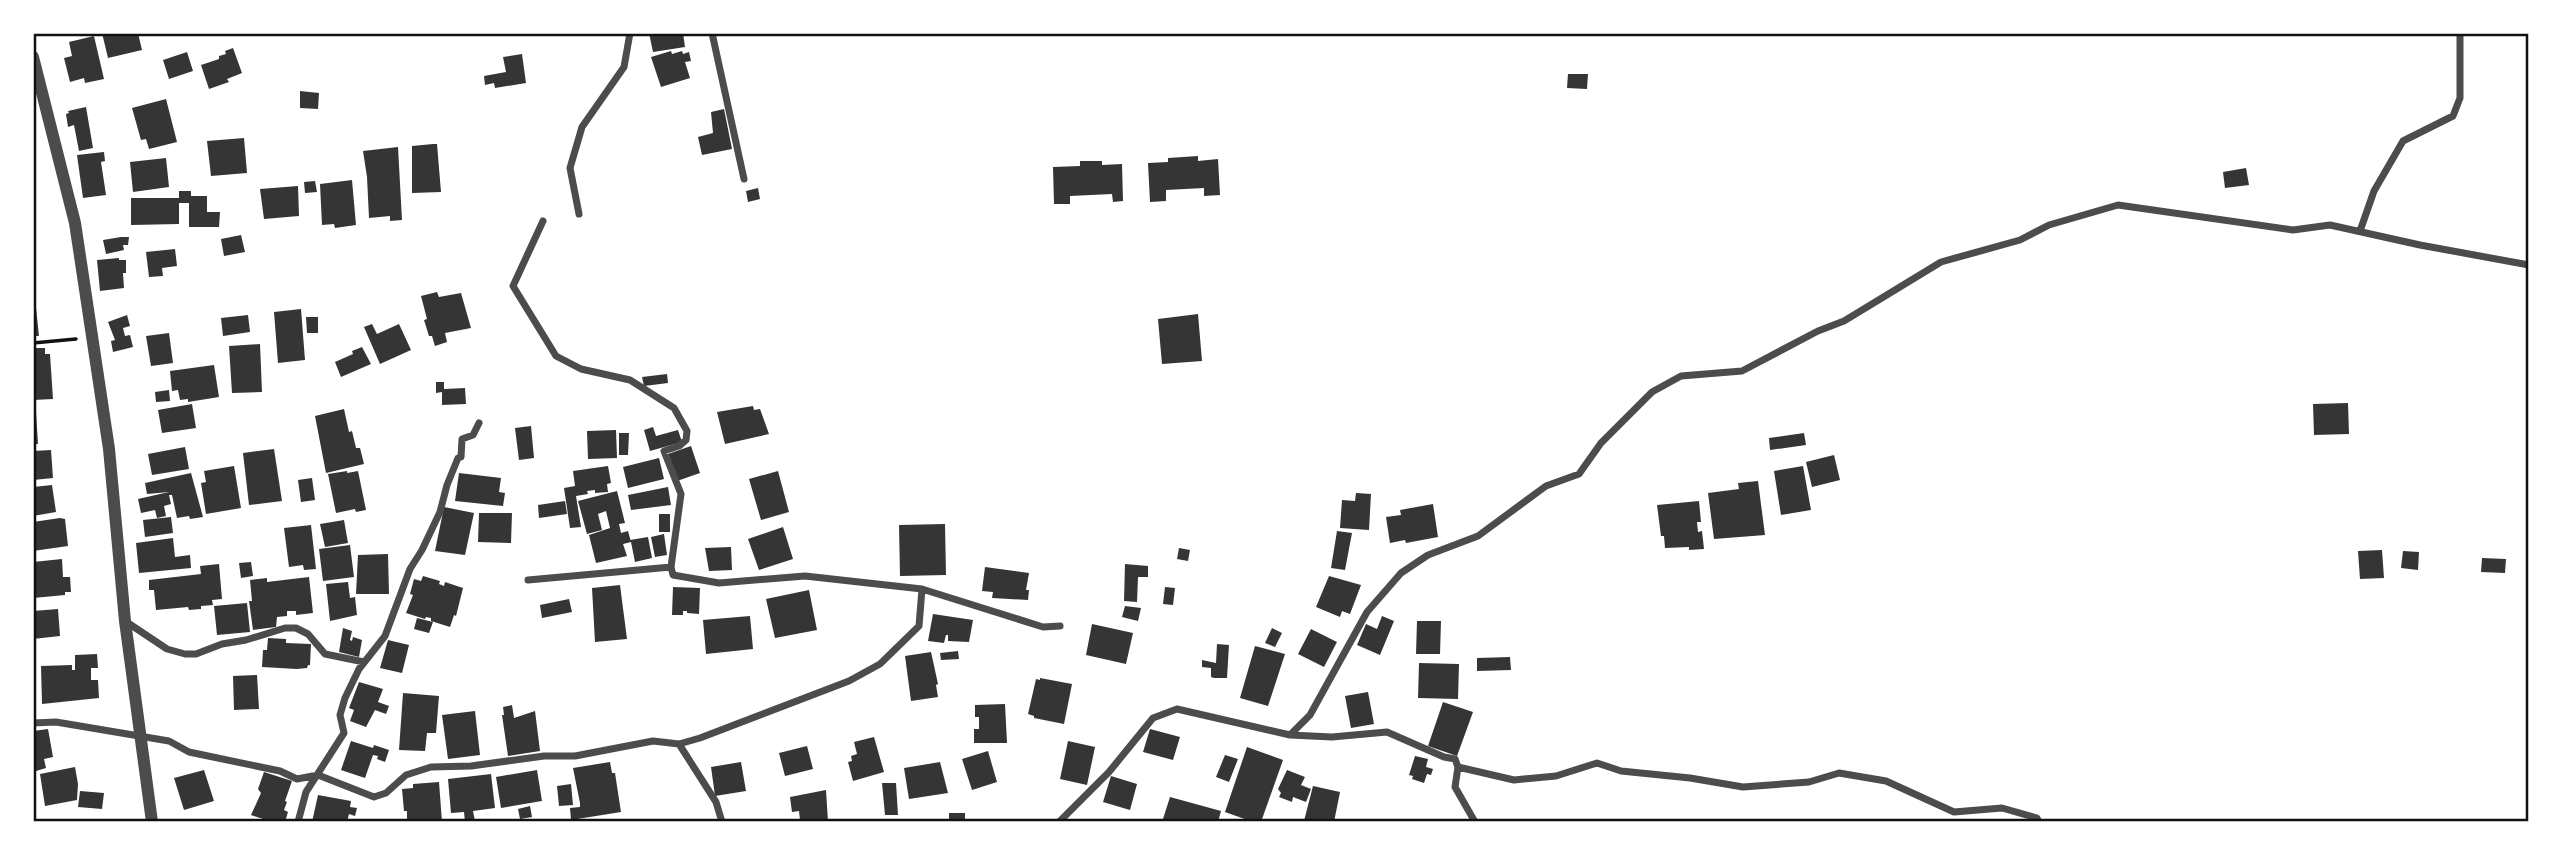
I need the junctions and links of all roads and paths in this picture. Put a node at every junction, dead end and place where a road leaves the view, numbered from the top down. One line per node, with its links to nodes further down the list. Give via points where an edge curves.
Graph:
1 (630, 33): 6 (street, via 624,67 582,127 570,168)
2 (712, 33): 5 (street)
3 (2460, 33): 8 (street, via 2460,98 2453,117 2403,141 2374,191)
4 (33, 57): 10 (street, via 75,223)
5 (744, 179)
6 (579, 214)
7 (542, 221): 13 (street, via 513,286 556,356 581,369 630,380 674,408 687,431 686,440 664,451 681,494)
8 (2360, 231): 9 (street); 21 (street, via 2330,225 2292,230 2118,205 1941,262 1844,321 1742,371 1681,376 1652,392 1601,443 1579,474 1546,486 1478,536 1428,555 1401,573 1367,612 1310,715)
9 (2529, 265)
10 (92, 336): 11 (path); 16 (street, via 109,449)
11 (33, 343)
12 (480, 422): 18 (street, via 473,435 462,439 461,457 440,512 410,569 385,636)
13 (671, 567): 14 (street); 15 (street, via 673,575 719,583 805,576)
14 (528, 580)
15 (922, 589): 17 (street, via 1043,627); 22 (street, via 919,626 880,664 849,681)
16 (125, 621): 18 (street, via 167,649 185,654 296,628 325,654); 20 (street)
17 (1060, 626)
18 (364, 662): 24 (street, via 340,715 344,733)
19 (33, 723): 20 (street, via 56,722)
20 (140, 735): 24 (street, via 297,779); 25 (street)
21 (1290, 735): 23 (street, via 1387,732 1455,759); 28 (street, via 1177,709 1153,718 1109,772)
22 (679, 744): 24 (street, via 653,741 575,756 431,767 406,775 386,793 374,797); 27 (street, via 716,802)
23 (1458, 767): 29 (street, via 1455,787); 30 (street, via 1514,780 1556,776 1597,763 1621,771 1743,787 1809,782 1839,773 1886,781 1954,812 2002,808)
24 (318, 775): 26 (street, via 306,792)
25 (152, 822)
26 (298, 822)
27 (722, 822)
28 (1059, 822)
29 (1475, 822)
30 (2039, 822)

